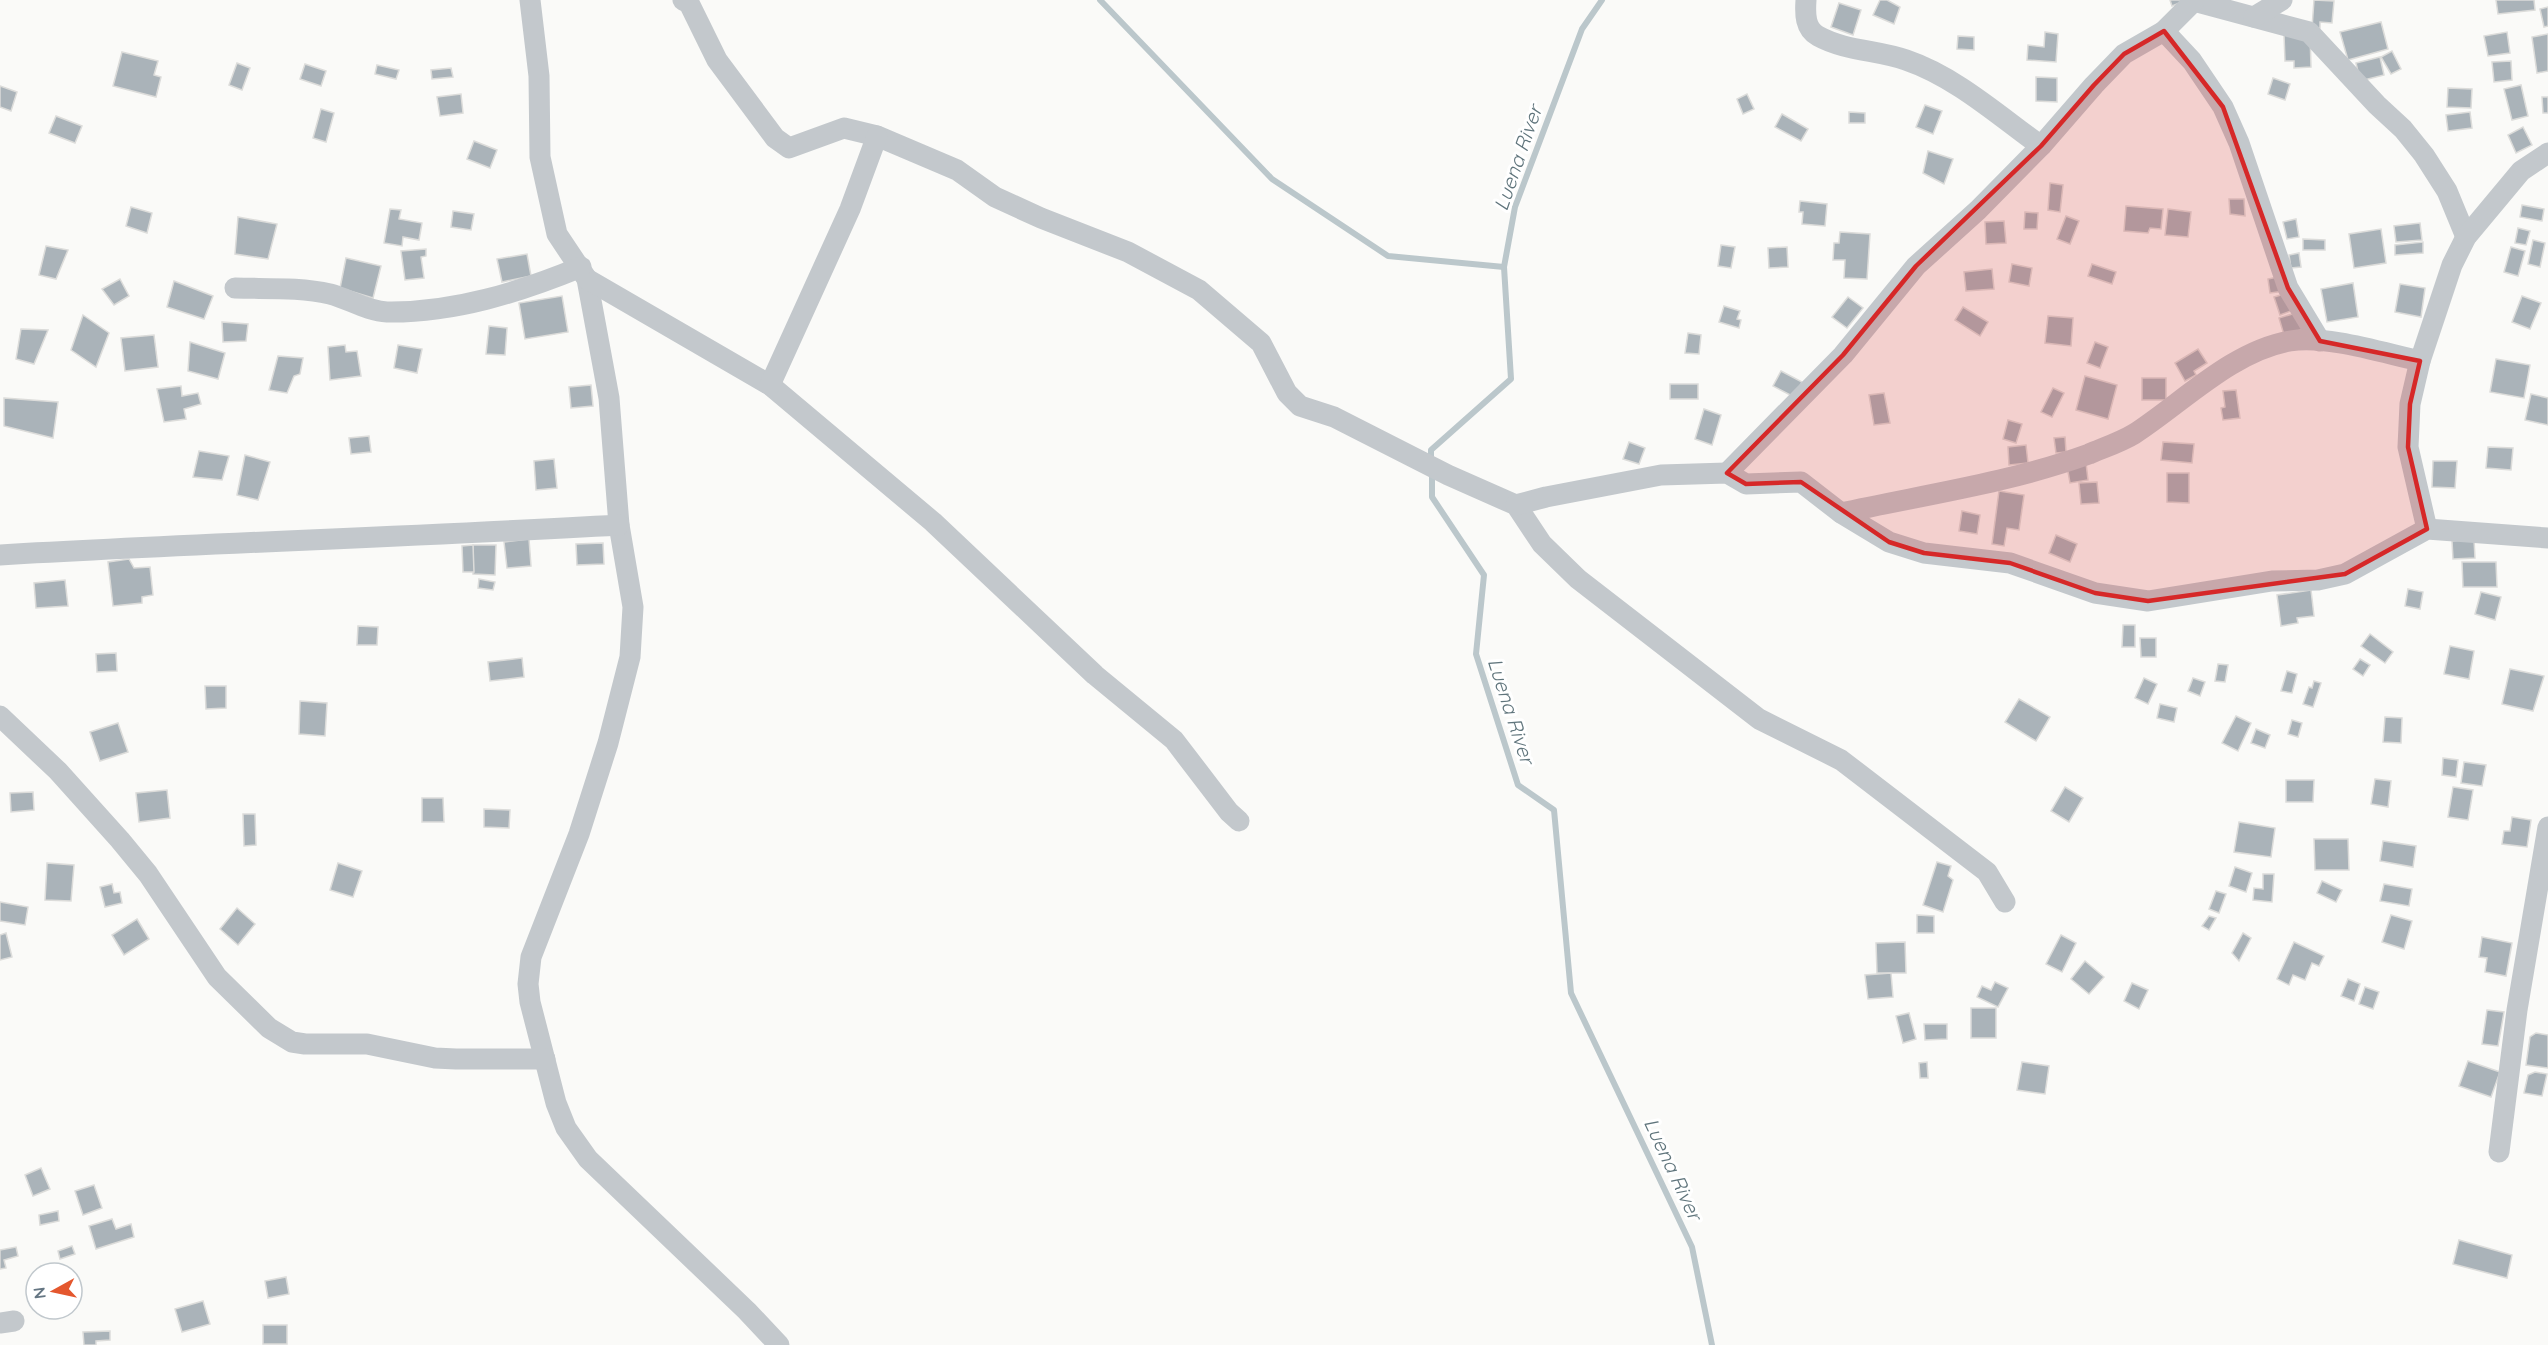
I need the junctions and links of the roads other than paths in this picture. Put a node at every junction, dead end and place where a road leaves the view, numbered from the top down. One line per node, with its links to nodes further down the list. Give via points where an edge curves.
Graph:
1 (530, 0): 12 (street, via 539,76 540,157 557,234)
2 (683, 0): 8 (street, via 689,3 717,60 775,138 789,148 844,128)
3 (1806, 0): 9 (street, via 1806,23 1816,36 1907,60 1939,75)
4 (2282, 0): 6 (street)
5 (2194, 1): 6 (street); 7 (street)
6 (2254, 17): 11 (street, via 2309,32 2318,40 2424,155 2447,191)
7 (2164, 31): 9 (street, via 2124,54); 14 (street, via 2192,61 2223,107 2288,288)
8 (877, 135): 16 (street, via 850,209); 18 (street, via 957,170 995,196 1128,252 1199,290 1261,343 1287,393 1300,406 1335,417)
9 (2041, 146): 17 (street, via 1916,266 1843,355)
10 (2548, 153): 11 (street, via 2521,171)
11 (2466, 237): 15 (street, via 2452,265)
12 (584, 273): 13 (street, via 501,297 384,312 330,294); 16 (street); 20 (street, via 609,398)
13 (235, 288)
14 (2320, 341): 15 (street); 19 (street, via 2291,341 2265,348 2216,375 2133,435 2089,454 2023,476)
15 (2420, 361): 21 (street, via 2410,404 2408,447)
16 (770, 385): 25 (street, via 933,522 1095,675 1174,741)
17 (1727, 473): 18 (street, via 1661,475 1546,496); 19 (street, via 1746,484 1801,482)
18 (1516, 506): 27 (street, via 1542,544 1578,579 1759,719 1841,760 1987,872)
19 (1841, 513): 21 (street, via 1889,542 1924,553 2010,563 2095,593 2148,601 2345,574)
20 (620, 525): 23 (street); 28 (street, via 633,607 630,657 579,834 531,957 529,993)
21 (2427, 529): 22 (street)
22 (2548, 538)
23 (0, 555)
24 (0, 716): 28 (street, via 58,771 120,840 148,874 217,977 269,1028 292,1042 305,1044 368,1044 435,1058)
25 (1239, 821)
26 (2548, 827): 29 (street, via 2517,1010)
27 (2005, 902)
28 (545, 1059): 30 (street, via 566,1128 588,1159)
29 (2499, 1152)
30 (779, 1345)

